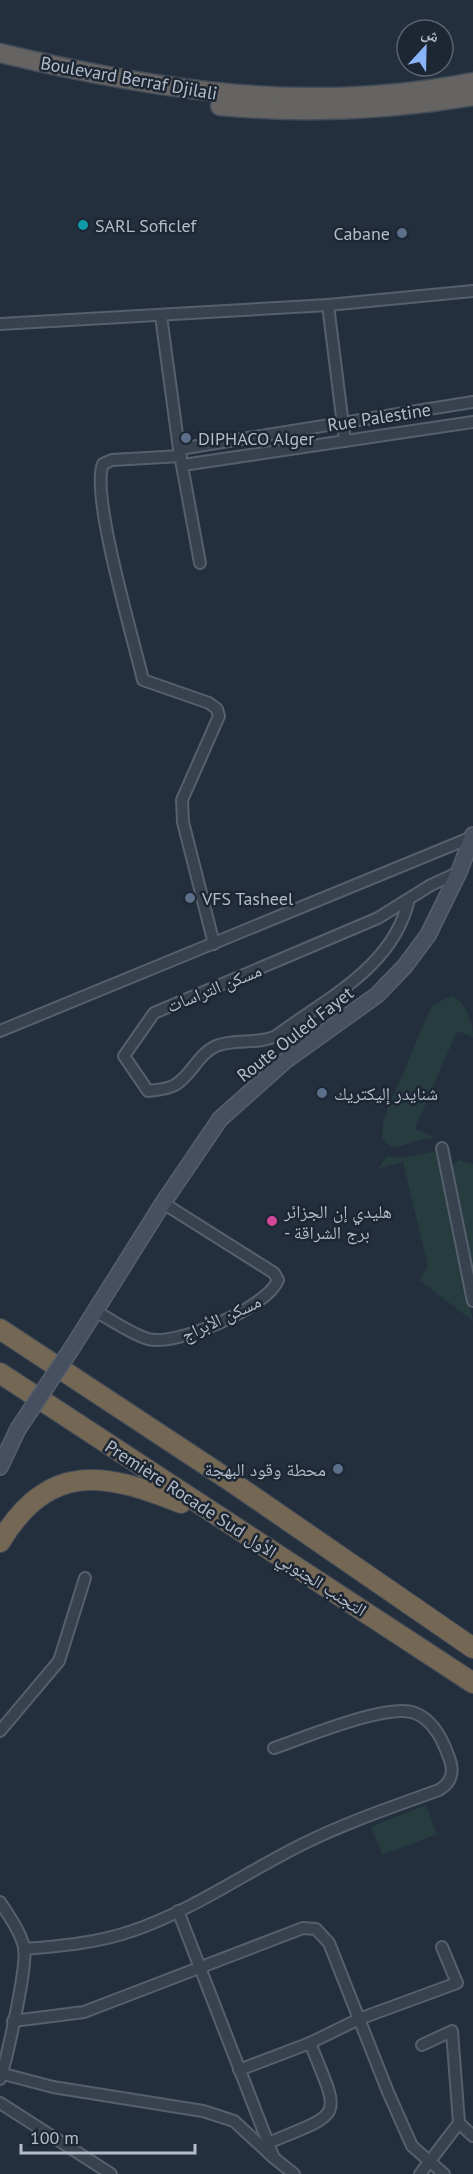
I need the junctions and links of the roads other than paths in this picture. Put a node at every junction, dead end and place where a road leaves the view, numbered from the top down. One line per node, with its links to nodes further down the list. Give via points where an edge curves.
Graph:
1 (0, 53): 3 (highway, Boulevard Berraf Djilali, via 124,81 219,94 340,97 404,93)
2 (0, 66): 4 (highway, Boulevard Berraf Djilali, via 137,95 232,107 388,108)
3 (473, 82)
4 (473, 96)
5 (473, 291): 6 (street)
6 (328, 305): 7 (street); 11 (street)
7 (161, 316): 8 (street); 13 (street)
8 (0, 323)
9 (473, 402): 11 (street, Rue Palestine)
10 (473, 422): 12 (street, Rue Palestine)
11 (343, 423): 12 (street); 13 (street, Rue Palestine)
12 (345, 441): 13 (street, Rue Palestine)
13 (181, 456): 14 (street); 18 (street, via 112,460 103,464 100,484 112,554 143,680 209,703 219,716 182,800 183,822)
14 (200, 562)
15 (473, 836): 16 (main road, Route Ouled Fayet); 18 (street)
16 (459, 872): 17 (street, مسكن التراسات); 21 (main road, Route Ouled Fayet, via 428,936 405,966 377,995 285,1061 220,1119)
17 (409, 899): 17 (street, مسكن التراسات, via 378,918 154,1013 124,1056 148,1091 174,1086 205,1053 217,1046 276,1036 370,967 400,929)
18 (214, 944): 19 (street)
19 (0, 1031)
20 (442, 1148): 22 (street)
21 (163, 1203): 23 (main road, Route Ouled Fayet); 23 (street, مسكن الأبراج, via 274,1273 278,1277 276,1285 265,1299 192,1335 171,1341 149,1339)
22 (473, 1301)
23 (94, 1311): 26 (main road, Route Ouled Fayet, bridge, via 18,1429)
24 (0, 1329): 30 (highway, Première Rocade Sud التجنب الجنوبي الأول)
25 (0, 1373): 27 (highway, Première Rocade Sud التجنب الجنوبي الأول)
26 (0, 1467)
27 (223, 1520): 28 (highway, via 128,1483 87,1479 63,1484 40,1497 22,1511); 31 (highway, Première Rocade Sud التجنب الجنوبي الأول)
28 (0, 1542)
29 (85, 1578): 32 (street, via 59,1661)
30 (473, 1648)
31 (473, 1683)
32 (0, 1731)
33 (274, 1748): 35 (street, via 383,1712 404,1710 432,1724 447,1752 452,1774 439,1790 306,1842)
34 (0, 1902): 37 (street)
35 (178, 1911): 37 (street, via 133,1931 73,1946); 38 (street)
36 (442, 1947): 39 (street, via 457,1983)
37 (24, 1949): 40 (street, via 21,1989)
38 (201, 1968): 39 (street, via 303,1928 316,1929 329,1943); 40 (street, via 84,2012); 43 (street)
39 (359, 2019): 41 (street); 50 (street, via 412,2146)
40 (13, 2021): 44 (street)
41 (310, 2043): 43 (street); 48 (street, via 332,2100 331,2110 320,2121)
42 (422, 2045): 46 (street, via 452,2031)
43 (239, 2070): 48 (street)
44 (1, 2075): 49 (street, via 203,2111 234,2121)
45 (0, 2103): 51 (street)
46 (459, 2122): 47 (street); 50 (street)
47 (473, 2136)
48 (268, 2143): 49 (street)
49 (273, 2158): 52 (street)
50 (429, 2163): 53 (street); 54 (street)
51 (111, 2174)
52 (294, 2174)
53 (420, 2174)
54 (444, 2174)

